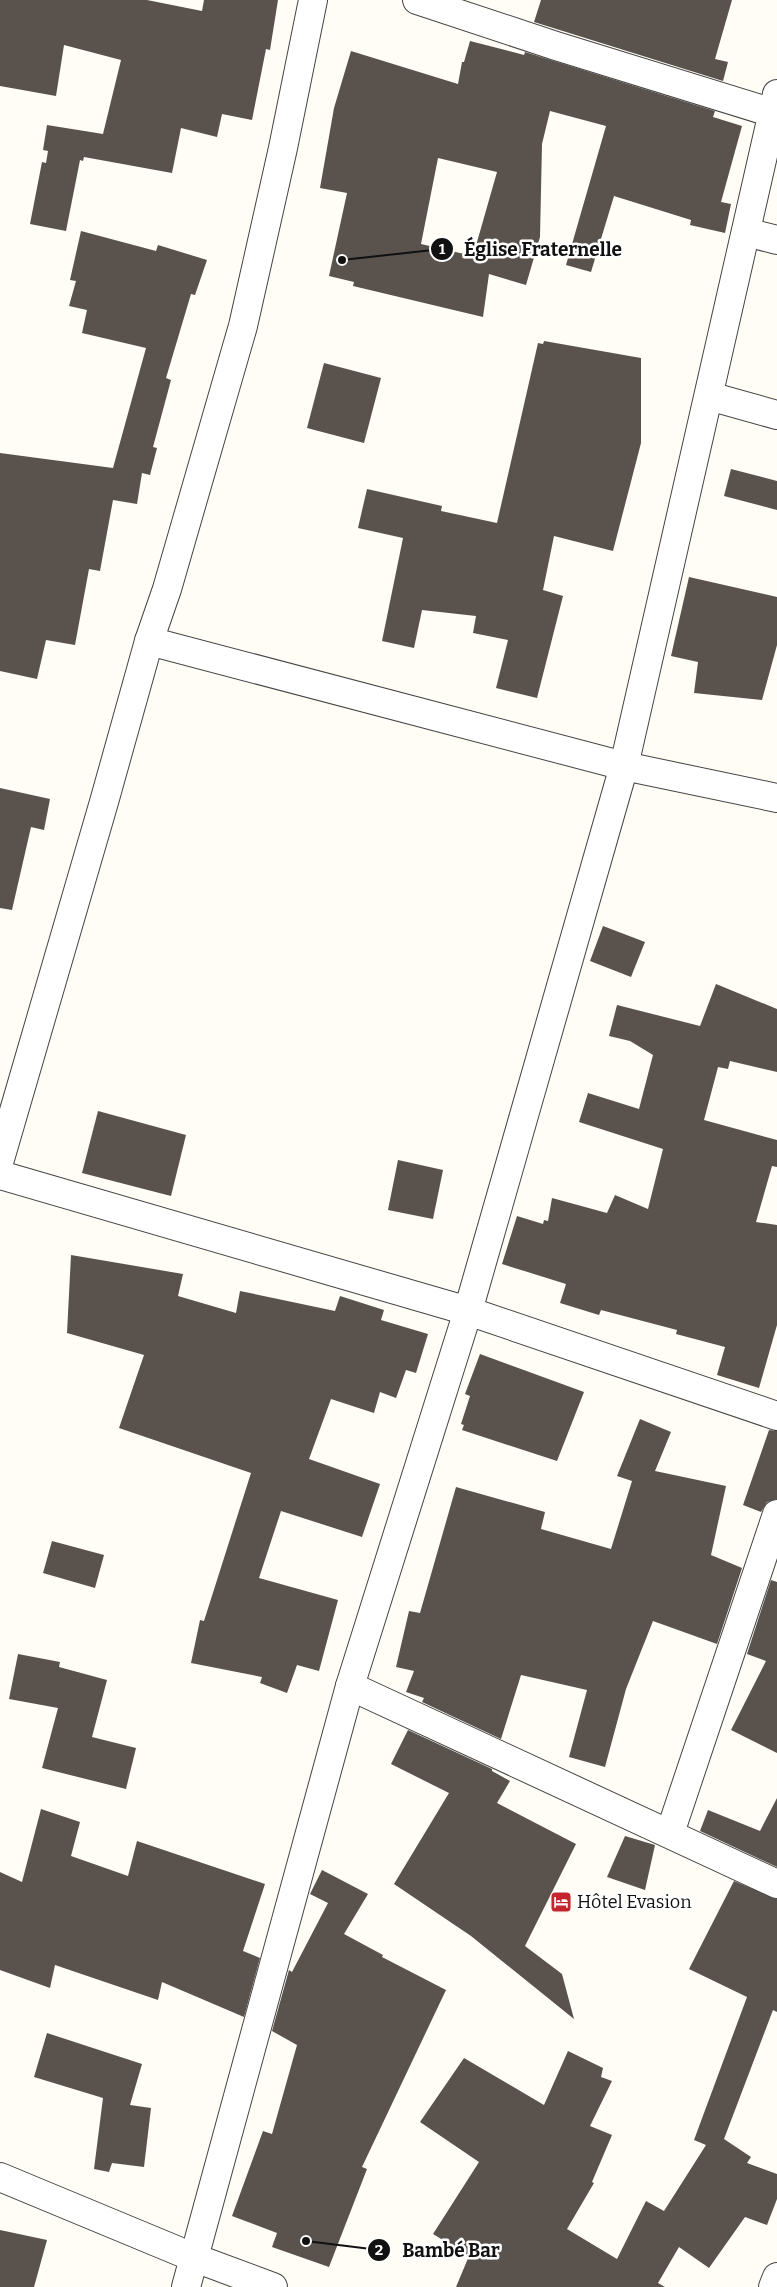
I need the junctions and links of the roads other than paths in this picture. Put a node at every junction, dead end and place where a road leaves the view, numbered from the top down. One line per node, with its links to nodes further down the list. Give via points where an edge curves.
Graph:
1 (313, 0): 8 (street, via 243,326)
2 (417, 0): 3 (street, via 556,46)
3 (775, 103): 4 (street)
4 (746, 232): 5 (street); 6 (street)
5 (777, 240)
6 (708, 396): 7 (street); 9 (street)
7 (777, 415)
8 (149, 641): 9 (street); 11 (street)
9 (624, 766): 10 (street); 13 (street)
10 (777, 798)
11 (0, 1159)
12 (0, 1175): 13 (street)
13 (468, 1311): 14 (street); 16 (street)
14 (777, 1416)
15 (777, 1514): 17 (street)
16 (350, 1686): 17 (street); 20 (street)
17 (670, 1833): 18 (street)
18 (777, 1884)
19 (0, 2177): 20 (street)
20 (195, 2258): 22 (street); 23 (street)
21 (777, 2277): 24 (street)
22 (186, 2287)
23 (273, 2287)
24 (773, 2287)

